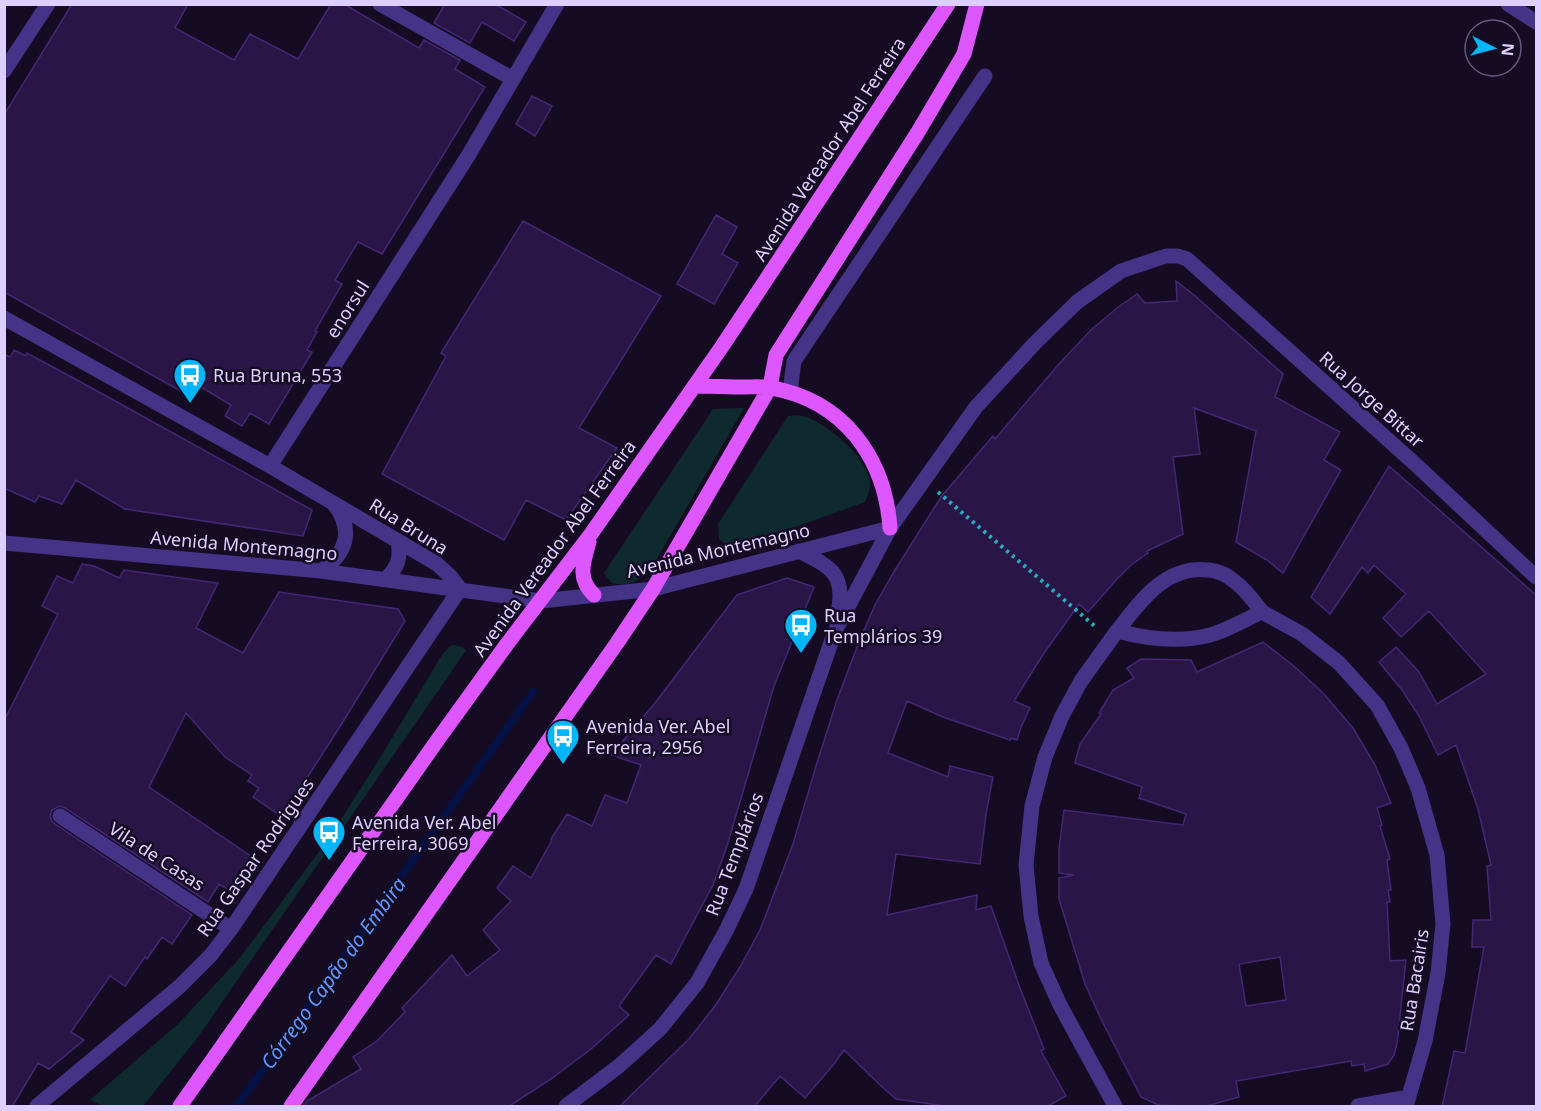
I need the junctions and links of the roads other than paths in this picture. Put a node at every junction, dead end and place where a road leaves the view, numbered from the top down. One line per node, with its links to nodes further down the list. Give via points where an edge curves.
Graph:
1 (48, 4): 8 (street)
2 (380, 4): 10 (street)
3 (557, 4): 10 (street, enorsul)
4 (948, 4): 12 (main road, Avenida Vereador Abel Ferreira)
5 (977, 4): 13 (main road, via 964,54 776,355)
6 (1508, 4): 7 (street)
7 (1536, 22)
8 (4, 71)
9 (985, 76): 14 (street, via 794,361)
10 (513, 79): 15 (street, enorsul)
11 (4, 318): 15 (street)
12 (694, 386): 13 (main road); 18 (main road, Avenida Vereador Abel Ferreira)
13 (770, 387): 14 (main road); 26 (main road)
14 (790, 392): 17 (main road, via 826,409 861,444 884,489)
15 (270, 466): 16 (street, Rua Bruna)
16 (332, 502): 19 (street, Rua Bruna); 22 (street, Rua Bruna, via 345,526 345,539 333,563)
17 (890, 528): 21 (street, Avenida Montemagno); 23 (street, Rua Jorge Bittar, via 976,407 1077,302 1120,271 1166,256 1178,256 1187,259); 30 (street, Rua Templários)
18 (591, 534): 27 (main road, via 582,578); 28 (main road, Avenida Vereador Abel Ferreira)
19 (398, 541): 24 (street, via 398,562); 25 (street, Rua Bruna, via 437,564)
20 (4, 543): 22 (street, Avenida Montemagno)
21 (799, 551): 26 (street, Avenida Montemagno); 30 (street, Rua Templários, via 831,570 840,586)
22 (321, 571): 24 (street, Avenida Montemagno)
23 (1536, 577)
24 (386, 579): 25 (street, Avenida Montemagno)
25 (460, 589): 28 (street, Avenida Montemagno); 33 (street, Rua Gaspar Rodrigues)
26 (653, 589): 27 (street, Avenida Montemagno); 37 (main road)
27 (594, 595): 28 (street, Avenida Montemagno)
28 (541, 601): 36 (main road, Avenida Vereador Abel Ferreira)
29 (1263, 612): 31 (street, via 1194,638); 31 (street, Rua Bacairis, via 1234,581 1218,571 1185,570 1150,592); 34 (street, Rua Bacairis, via 1302,634 1339,663 1377,705 1418,788 1437,855 1443,924 1425,1041)
30 (834, 631): 38 (street, Rua Templários, via 746,889 697,983 660,1029)
31 (1114, 635): 39 (street, Rua Bacairis, via 1081,681 1046,757 1032,806 1026,865 1030,916 1041,963)
32 (60, 816): 33 (street, Vila de Casas)
33 (231, 929): 35 (street, Rua Gaspar Rodrigues, via 179,987)
34 (1407, 1102): 40 (street)
35 (37, 1107)
36 (180, 1107)
37 (291, 1107)
38 (566, 1107)
39 (1114, 1107)
40 (1358, 1107)

